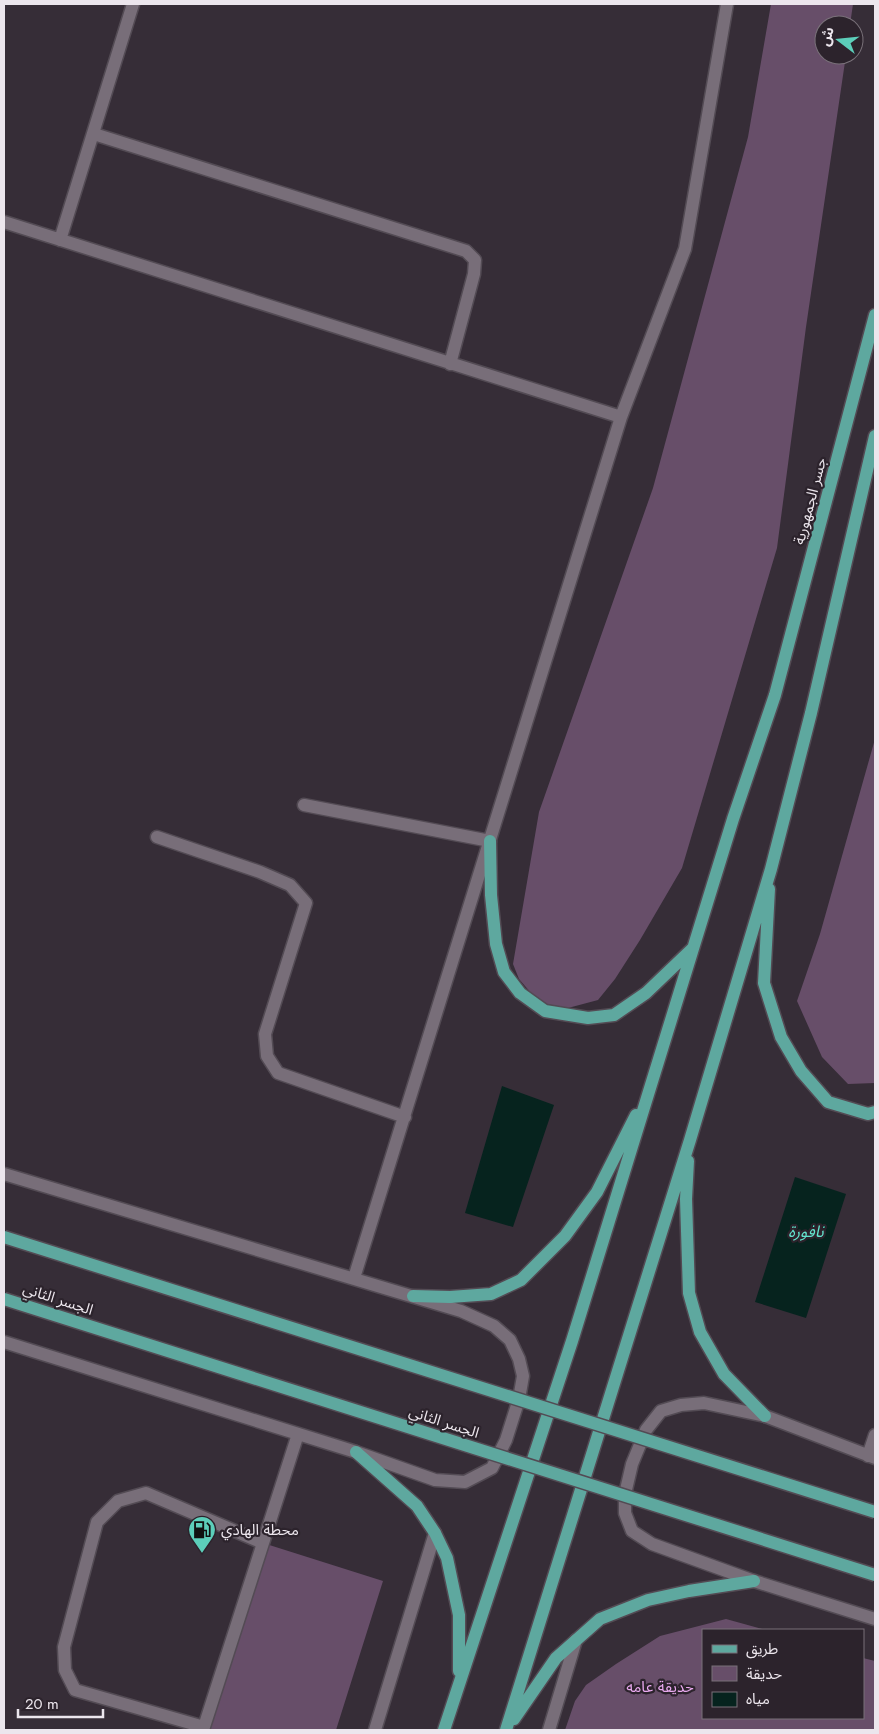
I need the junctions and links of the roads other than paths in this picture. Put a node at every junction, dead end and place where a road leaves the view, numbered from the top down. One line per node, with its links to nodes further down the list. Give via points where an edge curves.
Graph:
1 (132, 4): 3 (street)
2 (727, 4): 8 (street, via 685,249)
3 (94, 134): 5 (street); 7 (street, via 466,251 475,260 474,274)
4 (4, 222): 5 (street)
5 (60, 240): 7 (street)
6 (875, 315): 14 (main road, جسر الجمهورية, via 775,696)
7 (450, 364): 8 (street)
8 (622, 418): 12 (street)
9 (875, 436): 13 (main road, via 811,713)
10 (304, 805): 12 (street)
11 (157, 837): 17 (street, via 290,885 306,903 264,1034 267,1056 278,1073)
12 (490, 841): 14 (main road, via 496,944 504,972 520,993 545,1011 588,1018 614,1015 646,993); 17 (street)
13 (770, 868): 16 (main road, via 764,983 781,1037 801,1071 828,1102 868,1114); 18 (main road)
14 (694, 947): 15 (main road, جسر الجمهورية)
15 (651, 1087): 22 (main road, via 597,1192 565,1236 521,1280 491,1294); 37 (main road, via 572,1341)
16 (875, 1112)
17 (405, 1117): 21 (street)
18 (690, 1140): 25 (main road, via 686,1199 689,1293 700,1332 724,1374); 41 (main road)
19 (4, 1174): 21 (street)
20 (4, 1237): 30 (main road, bridge)
21 (354, 1278): 22 (street)
22 (412, 1296): 28 (street, via 461,1311 494,1326 510,1340 523,1376 506,1440 492,1468 465,1482 435,1480)
23 (4, 1299): 33 (main road, الجسر الثاني, bridge)
24 (4, 1342): 26 (street)
25 (765, 1416): 29 (street); 34 (street, via 704,1403 661,1411 646,1430 632,1464 625,1494 625,1513 632,1531 652,1544)
26 (298, 1434): 28 (street); 32 (street)
27 (875, 1435): 29 (street)
28 (356, 1452): 31 (main road, via 417,1506)
29 (872, 1457)
30 (875, 1512)
31 (435, 1533): 37 (main road, via 446,1558 459,1614); 39 (street)
32 (263, 1543): 38 (street); 38 (street, via 146,1493 118,1501 97,1522 64,1647 65,1670 75,1690)
33 (875, 1575)
34 (754, 1581): 35 (street); 36 (main road, via 648,1600 600,1619)
35 (875, 1619)
36 (576, 1640): 41 (main road, via 556,1658); 42 (street)
37 (458, 1683): 40 (main road)
38 (204, 1729)
39 (375, 1730)
40 (444, 1730)
41 (506, 1730)
42 (549, 1730)

